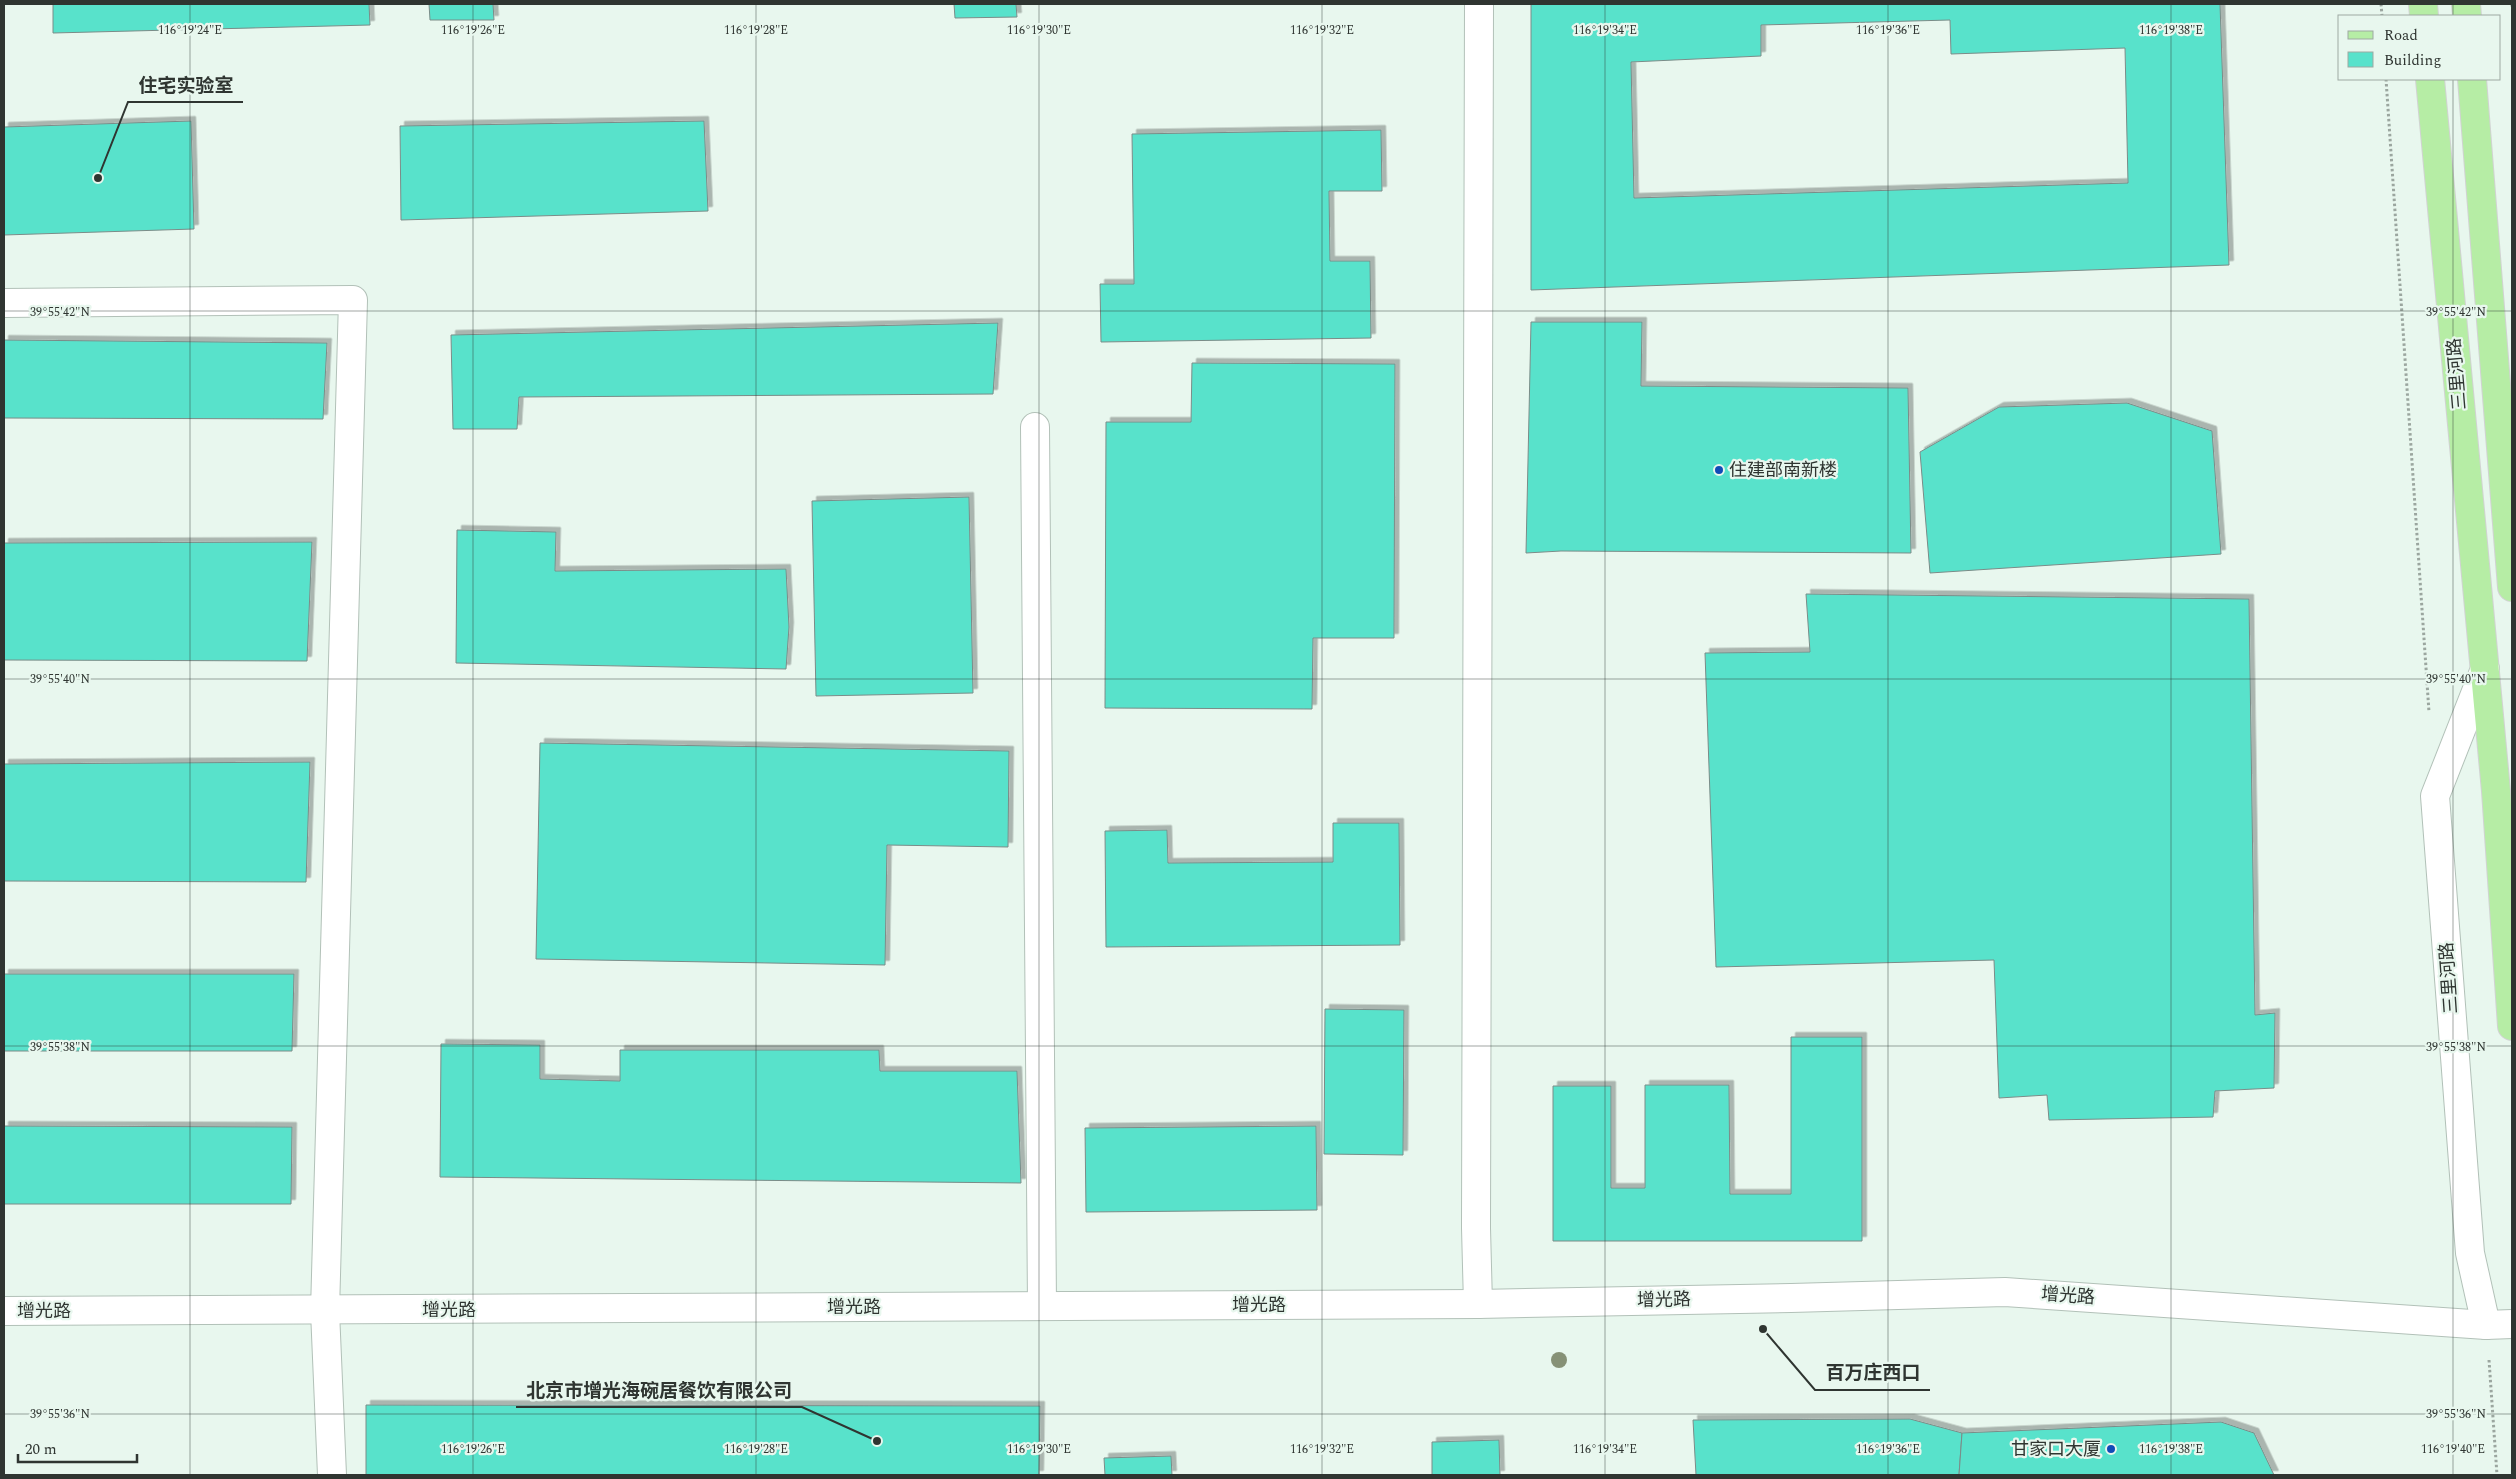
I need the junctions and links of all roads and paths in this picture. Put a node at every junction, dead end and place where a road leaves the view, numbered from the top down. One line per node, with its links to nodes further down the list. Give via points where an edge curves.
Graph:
1 (1479, 4): 13 (street)
2 (2512, 4): 3 (path)
3 (2512, 8)
4 (2386, 80): 11 (path)
5 (2430, 80): 10 (main road, 三里河路)
6 (2472, 80): 9 (main road)
7 (4, 303): 16 (street, via 353,300)
8 (1035, 427): 14 (street)
9 (2512, 587)
10 (2485, 669): 12 (main road, 三里河路); 17 (street, 三里河路, via 2435,796 2470,1253)
11 (2429, 717)
12 (2512, 1026)
13 (1478, 1304): 14 (street, 增光路); 17 (street, 增光路, via 2006,1292)
14 (1042, 1306): 16 (street, 增光路)
15 (4, 1311): 16 (street, 增光路)
16 (325, 1311): 18 (street)
17 (2499, 1324): 19 (path)
18 (332, 1475)
19 (2497, 1475)

